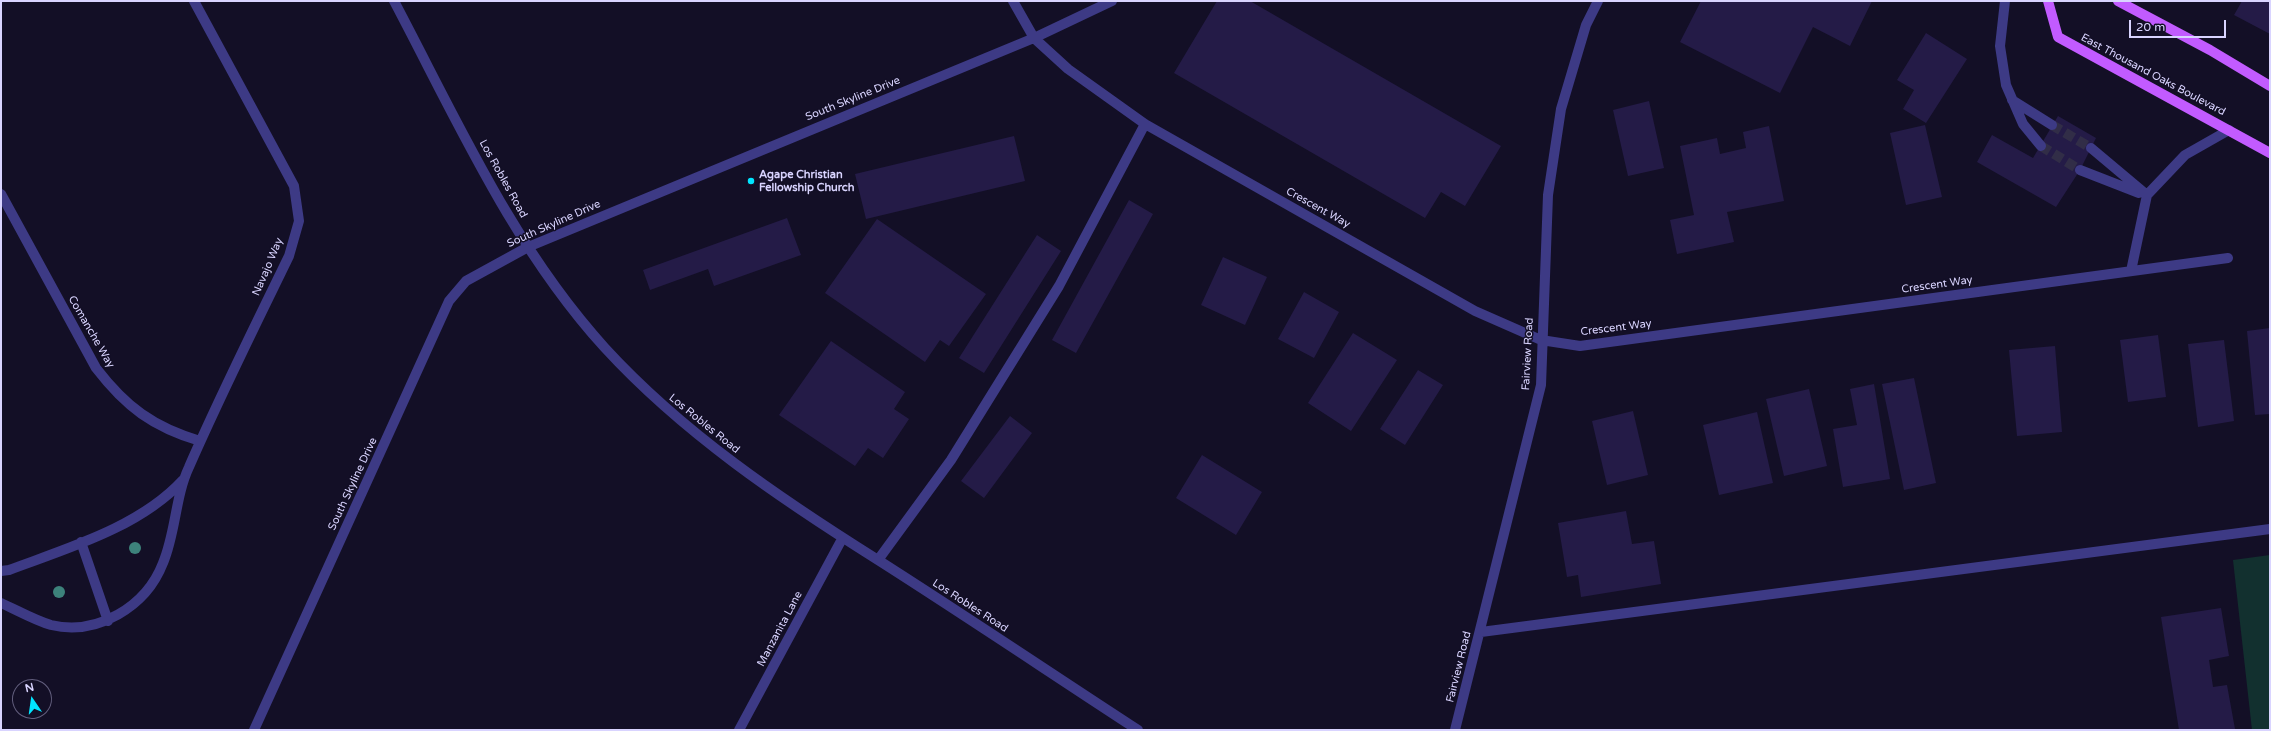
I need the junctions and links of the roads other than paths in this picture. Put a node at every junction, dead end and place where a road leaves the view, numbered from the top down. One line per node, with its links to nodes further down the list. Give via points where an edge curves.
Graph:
1 (194, 1): 25 (street, Navajo Way, via 294,186 298,221 288,256)
2 (394, 1): 21 (street, Los Robles Road, via 499,199)
3 (1013, 1): 9 (street, Crescent Way)
4 (1112, 1): 9 (street, South Skyline Drive)
5 (1598, 1): 24 (street, Fairview Road, via 1586,24 1561,109 1548,195)
6 (2006, 1): 11 (street, via 2000,46 2006,86)
7 (2048, 1): 14 (main road, East Thousand Oaks Boulevard, via 2058,37)
8 (2118, 1): 10 (main road, via 2210,50)
9 (1034, 38): 12 (street, Crescent Way, via 1068,69); 21 (street, South Skyline Drive)
10 (2270, 86)
11 (2012, 100): 13 (street); 15 (street, via 2023,124)
12 (1145, 124): 24 (street, Crescent Way, via 1475,311); 30 (street, via 1059,286 951,460)
13 (2052, 125)
14 (2229, 130): 17 (main road, East Thousand Oaks Boulevard); 20 (street, via 2185,155)
15 (2041, 146)
16 (2091, 148): 20 (street)
17 (2270, 153)
18 (2080, 170): 20 (street)
19 (1, 194): 25 (street, Comanche Way, via 96,368 116,394 137,411 171,432)
20 (2147, 195): 23 (street)
21 (528, 247): 28 (street, Los Robles Road, via 604,347 658,402 729,460); 35 (street, South Skyline Drive, via 466,281 449,301)
22 (2228, 258): 23 (street, Crescent Way)
23 (2131, 270): 24 (street, Crescent Way, via 1580,346)
24 (1541, 340): 34 (street, Fairview Road, via 1541,385)
25 (200, 441): 26 (street, Navajo Way)
26 (183, 479): 29 (street, Navajo Way, via 167,497 133,519); 33 (street, Navajo Way, via 173,531 163,564 149,587 136,601)
27 (2270, 529): 34 (street)
28 (842, 539): 30 (street, Los Robles Road); 36 (street, Manzanita Lane)
29 (81, 542): 31 (street, Navajo Way); 33 (street)
30 (878, 560): 37 (street, Los Robles Road)
31 (1, 571)
32 (1, 603): 33 (street, Navajo Way, via 50,624 76,628)
33 (108, 621)
34 (1481, 632): 38 (street, Fairview Road)
35 (254, 730)
36 (739, 730)
37 (1138, 730)
38 (1455, 730)

